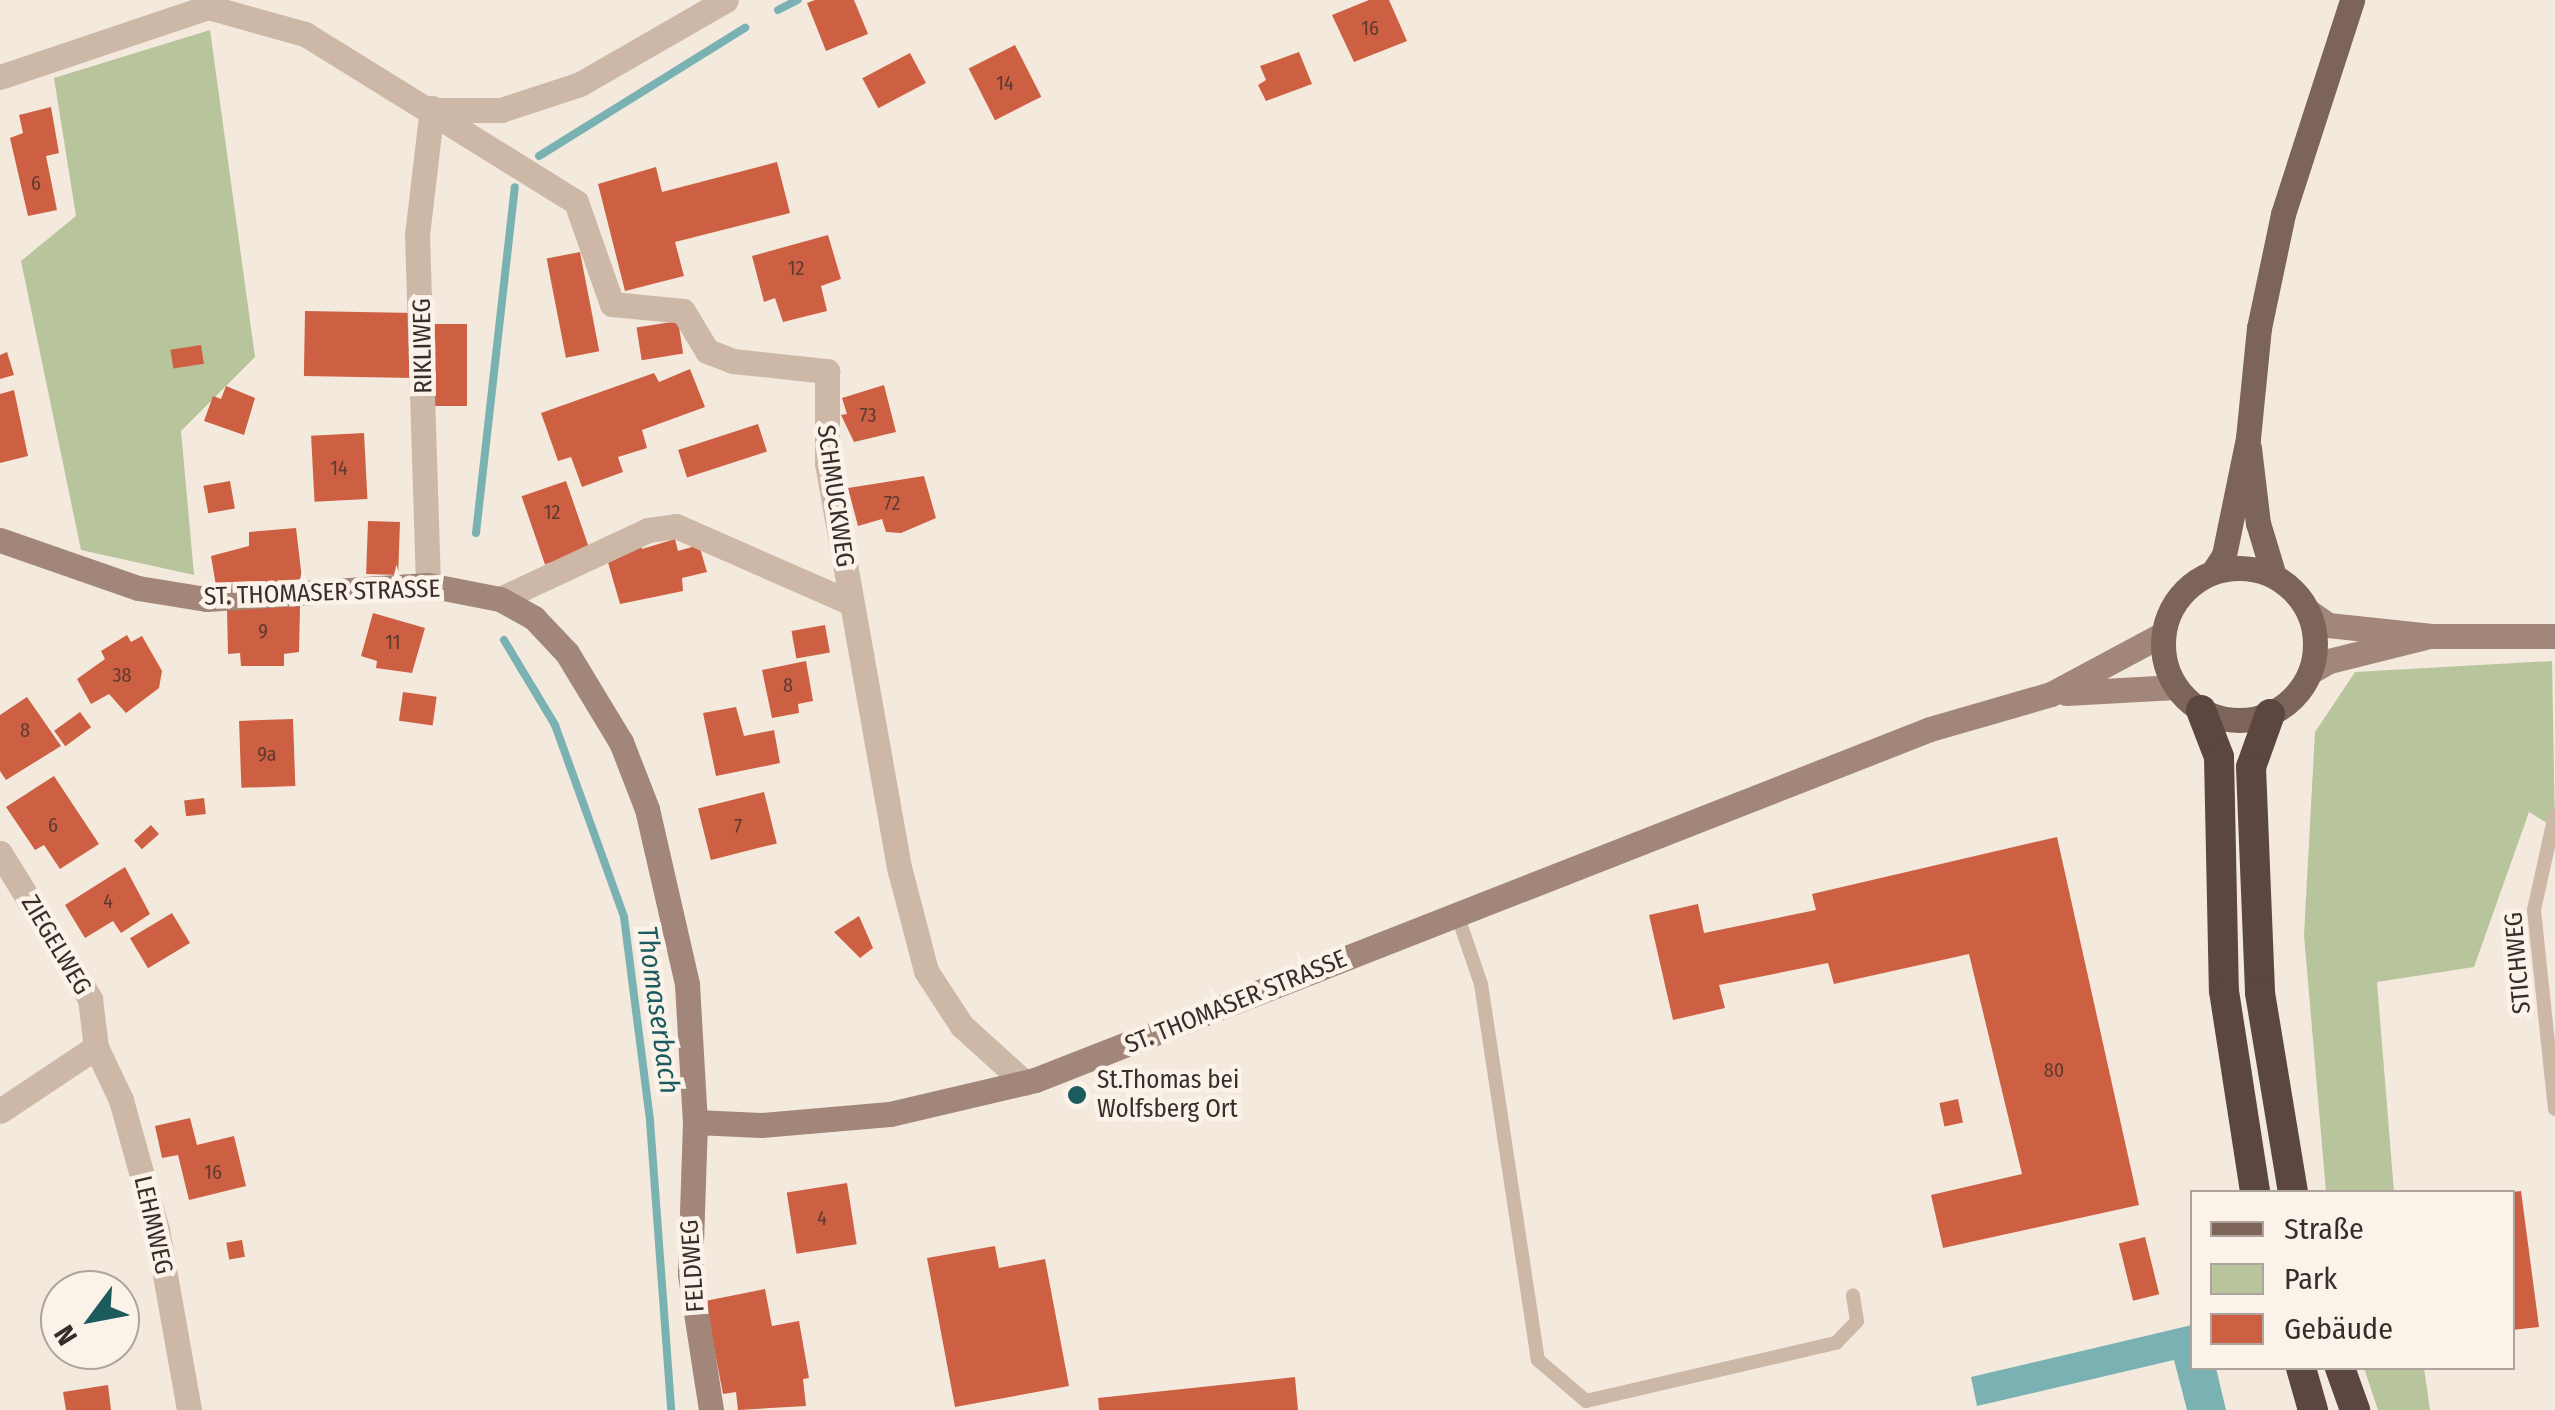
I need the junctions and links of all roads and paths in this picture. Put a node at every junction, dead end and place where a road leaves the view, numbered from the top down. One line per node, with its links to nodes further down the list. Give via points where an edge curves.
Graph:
1 (726, 0): 5 (street, via 580,84 502,110 466,114)
2 (2352, 0): 6 (main road, via 2284,214 2259,328)
3 (208, 3): 4 (street); 5 (street, via 305,34)
4 (0, 77)
5 (432, 108): 10 (street, RIKLIWEG, via 416,235); 12 (street, SCHMUCKWEG, via 576,202 612,304 683,311 708,351 733,361 827,371 827,463)
6 (2248, 438): 8 (main road, via 2224,555); 9 (main road, via 2258,524)
7 (0, 540): 10 (main road, ST. THOMASER STRASSE, via 138,588 206,599)
8 (2212, 572): 9 (main road, via 2233,568); 14 (main road, via 2174,603)
9 (2274, 576): 13 (main road)
10 (428, 586): 11 (main road, ST. THOMASER STRASSE)
11 (500, 598): 12 (street, SCHMUCKWEG, via 648,530 676,526); 29 (main road, ST. THOMASER STRASSE, via 534,618 566,653 621,742 647,809 687,984)
12 (851, 603): 26 (street, SCHMUCKWEG, via 900,872 926,971 962,1026)
13 (2308, 611): 15 (main road, via 2328,625); 17 (main road, via 2315,652)
14 (2164, 634): 18 (main road, via 2165,662); 19 (main road, ST. THOMASER STRASSE)
15 (2431, 636): 16 (main road); 17 (main road)
16 (2555, 636)
17 (2310, 672): 21 (main road, via 2287,704)
18 (2176, 687): 19 (main road, ST. THOMASER STRASSE); 20 (main road)
19 (2051, 694): 24 (main road, ST. THOMASER STRASSE, via 1930,729)
20 (2201, 710): 21 (main road, via 2235,720); 30 (highway, via 2219,757 2224,991)
21 (2270, 714): 31 (highway, via 2251,768 2260,993)
22 (2555, 815): 27 (lane, STICHWEG, via 2534,910)
23 (0, 853): 25 (street, ZIEGELWEG, via 90,999)
24 (1458, 914): 26 (main road, ST. THOMASER STRASSE); 32 (lane, via 1481,984 1538,1360 1586,1401 1836,1343 1857,1320)
25 (96, 1047): 28 (street); 35 (street, LEHMWEG, via 122,1100 157,1230)
26 (1024, 1083): 29 (main road, ST. THOMASER STRASSE, via 890,1114 761,1125)
27 (2555, 1109)
28 (0, 1112)
29 (696, 1122): 36 (main road, FELDWEG, via 690,1274)
30 (2255, 1190)
31 (2293, 1190)
32 (1853, 1295)
33 (2302, 1370): 37 (highway)
34 (2341, 1370): 38 (highway)
35 (189, 1410)
36 (711, 1410)
37 (2313, 1410)
38 (2355, 1410)

